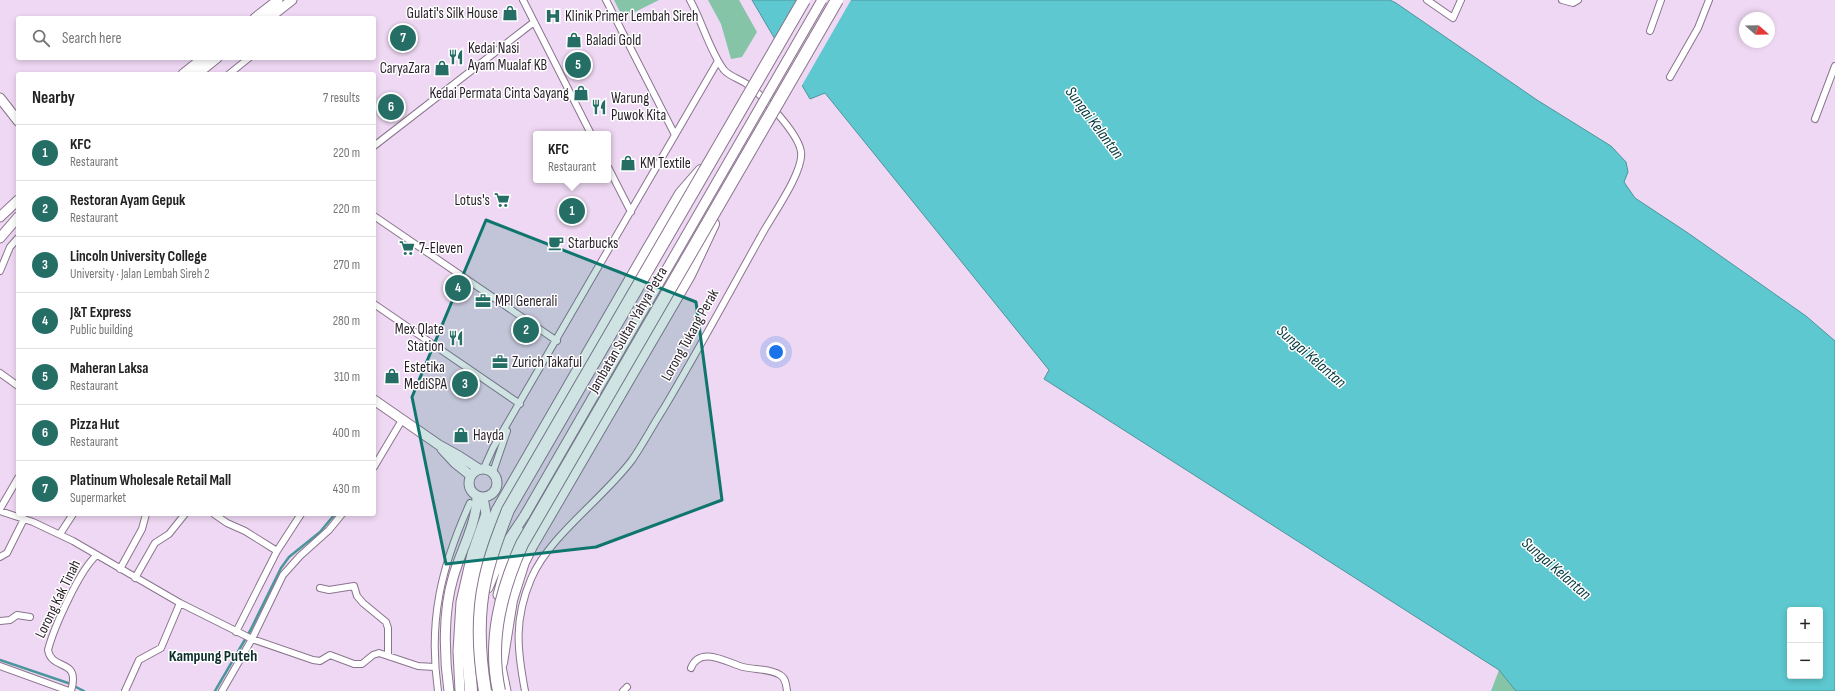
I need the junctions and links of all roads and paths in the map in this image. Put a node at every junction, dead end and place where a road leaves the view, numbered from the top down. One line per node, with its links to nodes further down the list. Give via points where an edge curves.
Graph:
1 (278, 0): 15 (main road)
2 (292, 0): 16 (main road)
3 (523, 0): 17 (street)
4 (606, 0): 34 (street)
5 (690, 0): 22 (street, Lorong Tukang Perak)
6 (804, 0): 36 (highway, Jambatan Sultan Yahya Petra, bridge)
7 (822, 0): 64 (main road, Jambatan Sultan Yahya Petra, bridge)
8 (837, 0): 37 (highway, Jambatan Sultan Yahya Petra, bridge)
9 (1427, 0): 10 (street, via 1453,18)
10 (1461, 0)
11 (1562, 0): 12 (street, via 1573,3)
12 (1578, 0)
13 (1661, 0): 18 (street)
14 (1709, 0): 27 (street, via 1698,28)
15 (258, 16)
16 (272, 16)
17 (534, 22): 33 (street); 35 (street)
18 (1650, 31)
19 (200, 60): 24 (main road)
20 (215, 60): 25 (main road)
21 (246, 60): 26 (street)
22 (718, 61): 34 (street); 99 (street, Lorong Tukang Perak, via 726,72 748,85 785,122 801,150 798,173 688,368 634,457 618,478 564,533 537,567 519,616 520,668)
23 (1835, 66): 31 (street)
24 (186, 72)
25 (200, 72)
26 (232, 72)
27 (1670, 77)
28 (0, 98): 29 (main road)
29 (10, 112): 30 (main road); 32 (main road)
30 (16, 119)
31 (1815, 119)
32 (16, 126)
33 (589, 131)
34 (675, 135): 40 (street)
35 (376, 144)
36 (712, 158): 95 (highway, bridge, via 678,200 498,510 475,576 468,628); 96 (highway, Jambatan Sultan Yahya Petra, bridge, via 508,510 485,581 480,648)
37 (737, 172): 85 (highway, bridge, via 689,275 523,562 511,600); 97 (highway, Jambatan Sultan Yahya Petra, bridge, via 522,544 510,570 496,625 494,650)
38 (611, 174): 40 (street)
39 (15, 203): 41 (main road)
40 (631, 212): 48 (street)
41 (0, 217)
42 (376, 217): 48 (street)
43 (16, 219): 44 (main road)
44 (0, 238)
45 (16, 240): 46 (street)
46 (0, 271)
47 (376, 305): 52 (street)
48 (557, 341): 52 (street)
49 (0, 373): 50 (street)
50 (16, 385)
51 (376, 401): 53 (main road)
52 (520, 404): 54 (street)
53 (402, 420): 55 (main road); 56 (street)
54 (511, 420): 57 (street); 58 (street)
55 (439, 445): 57 (main road); 59 (main road)
56 (376, 463)
57 (482, 468): 58 (main road); 59 (main road)
58 (493, 472): 61 (main road, via 497,486 492,494)
59 (470, 475): 61 (main road, via 469,487)
60 (16, 482): 63 (street)
61 (480, 497): 93 (main road, via 452,580 446,620 445,652); 94 (main road, via 486,514 472,554 461,602 458,651)
62 (470, 503): 87 (street, via 457,532 439,588 433,646)
63 (0, 510): 71 (street)
64 (525, 515): 85 (main road, via 505,568 495,612 495,636); 95 (main road, via 508,542 492,578 478,626)
65 (72, 516): 72 (street)
66 (145, 516): 76 (street, via 142,529)
67 (184, 516): 77 (street, via 170,534 155,543)
68 (217, 516): 73 (street, via 245,530)
69 (300, 516): 73 (street)
70 (340, 516): 83 (street, via 283,575)
71 (24, 519): 72 (street); 75 (street, via 7,553)
72 (60, 534): 74 (street)
73 (277, 551): 82 (street)
74 (97, 555): 76 (street); 89 (street, Lorong Kak Tinah, via 85,567 48,650 51,658 72,671 74,683)
75 (0, 557)
76 (120, 569): 77 (street)
77 (135, 578): 79 (street)
78 (320, 588): 84 (street, via 329,590 354,586 363,603 386,622)
79 (180, 603): 82 (street); 90 (street, via 161,648 139,660)
80 (30, 617): 81 (street, via 17,615 10,620)
81 (0, 621)
82 (236, 632): 83 (street)
83 (250, 639): 84 (street, via 320,661 330,655 354,664 362,664 373,655); 91 (street)
84 (388, 655): 87 (street, via 418,666)
85 (501, 663): 98 (main road)
86 (0, 666): 89 (street)
87 (434, 667): 92 (street)
88 (691, 668): 100 (street, via 697,659 716,657 742,667 758,668 780,675 784,678)
89 (70, 691)
90 (125, 691)
91 (222, 691)
92 (438, 691)
93 (449, 691)
94 (460, 691)
95 (472, 691)
96 (485, 691)
97 (499, 691)
98 (506, 691)
99 (525, 691)
100 (787, 691)

